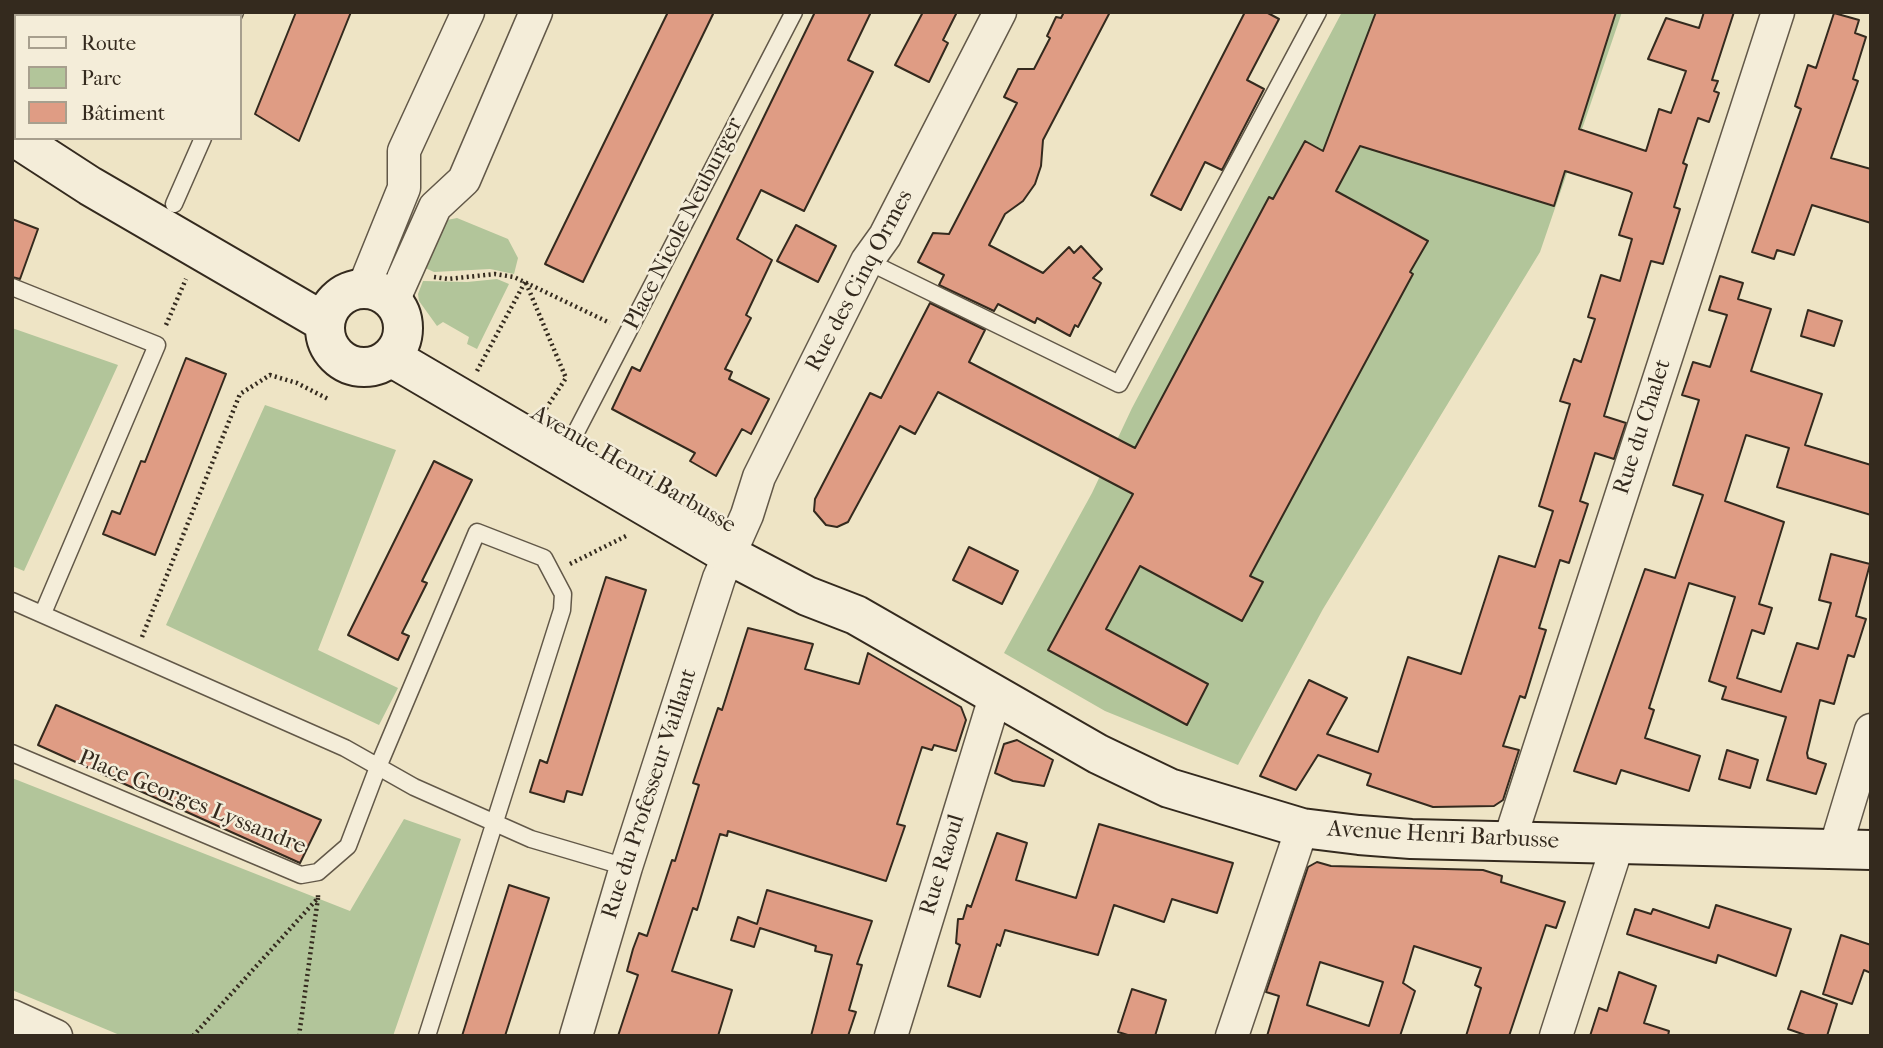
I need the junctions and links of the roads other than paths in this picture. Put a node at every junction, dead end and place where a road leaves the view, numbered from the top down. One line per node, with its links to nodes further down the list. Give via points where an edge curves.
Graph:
1 (468, 12): 13 (street, via 404,151 404,188)
2 (536, 12): 13 (street, via 464,180 435,207)
3 (794, 12): 14 (lane, Place Nicole Neuburger)
4 (1000, 12): 11 (street, Rue des Cinq Ormes, via 885,236)
5 (1318, 12): 11 (lane, via 1119,384)
6 (1778, 12): 24 (street, Rue du Chalet)
7 (20, 140): 13 (street, Avenue Henri Barbusse, via 199,250)
8 (61, 140): 10 (street, Avenue Henri Barbusse)
9 (202, 140): 10 (lane)
10 (174, 204): 13 (street, Avenue Henri Barbusse)
11 (867, 261): 15 (street, Rue des Cinq Ormes, via 759,477)
12 (12, 287): 17 (lane, via 157,345)
13 (374, 310): 14 (street, Avenue Henri Barbusse, via 473,378); 15 (street, Avenue Henri Barbusse)
14 (574, 436): 15 (street, Avenue Henri Barbusse)
15 (735, 542): 18 (street, Avenue Henri Barbusse, via 817,580 856,615); 27 (street, Rue du Professeur Vaillant)
16 (12, 601): 17 (lane)
17 (43, 613): 21 (lane)
18 (996, 694): 23 (street, Avenue Henri Barbusse, via 1098,754 1169,788); 32 (street, Rue Raoul)
19 (1871, 730): 26 (street)
20 (12, 753): 21 (lane, Place Georges Lyssandre, via 301,875 318,872 348,846)
21 (378, 766): 22 (lane); 22 (lane, Place Georges Lyssandre, via 477,532 544,558 563,594 562,610)
22 (497, 823): 27 (lane, via 531,839); 30 (lane)
23 (1303, 828): 24 (street, Avenue Henri Barbusse, via 1410,839); 33 (street)
24 (1508, 842): 25 (street, Avenue Henri Barbusse)
25 (1618, 843): 26 (street, Avenue Henri Barbusse); 34 (street)
26 (1853, 849)
27 (626, 867): 31 (street, Rue du Professeur Vaillant)
28 (12, 1016): 29 (street)
29 (56, 1036)
30 (427, 1036)
31 (576, 1036)
32 (891, 1036)
33 (1231, 1036)
34 (1556, 1036)

